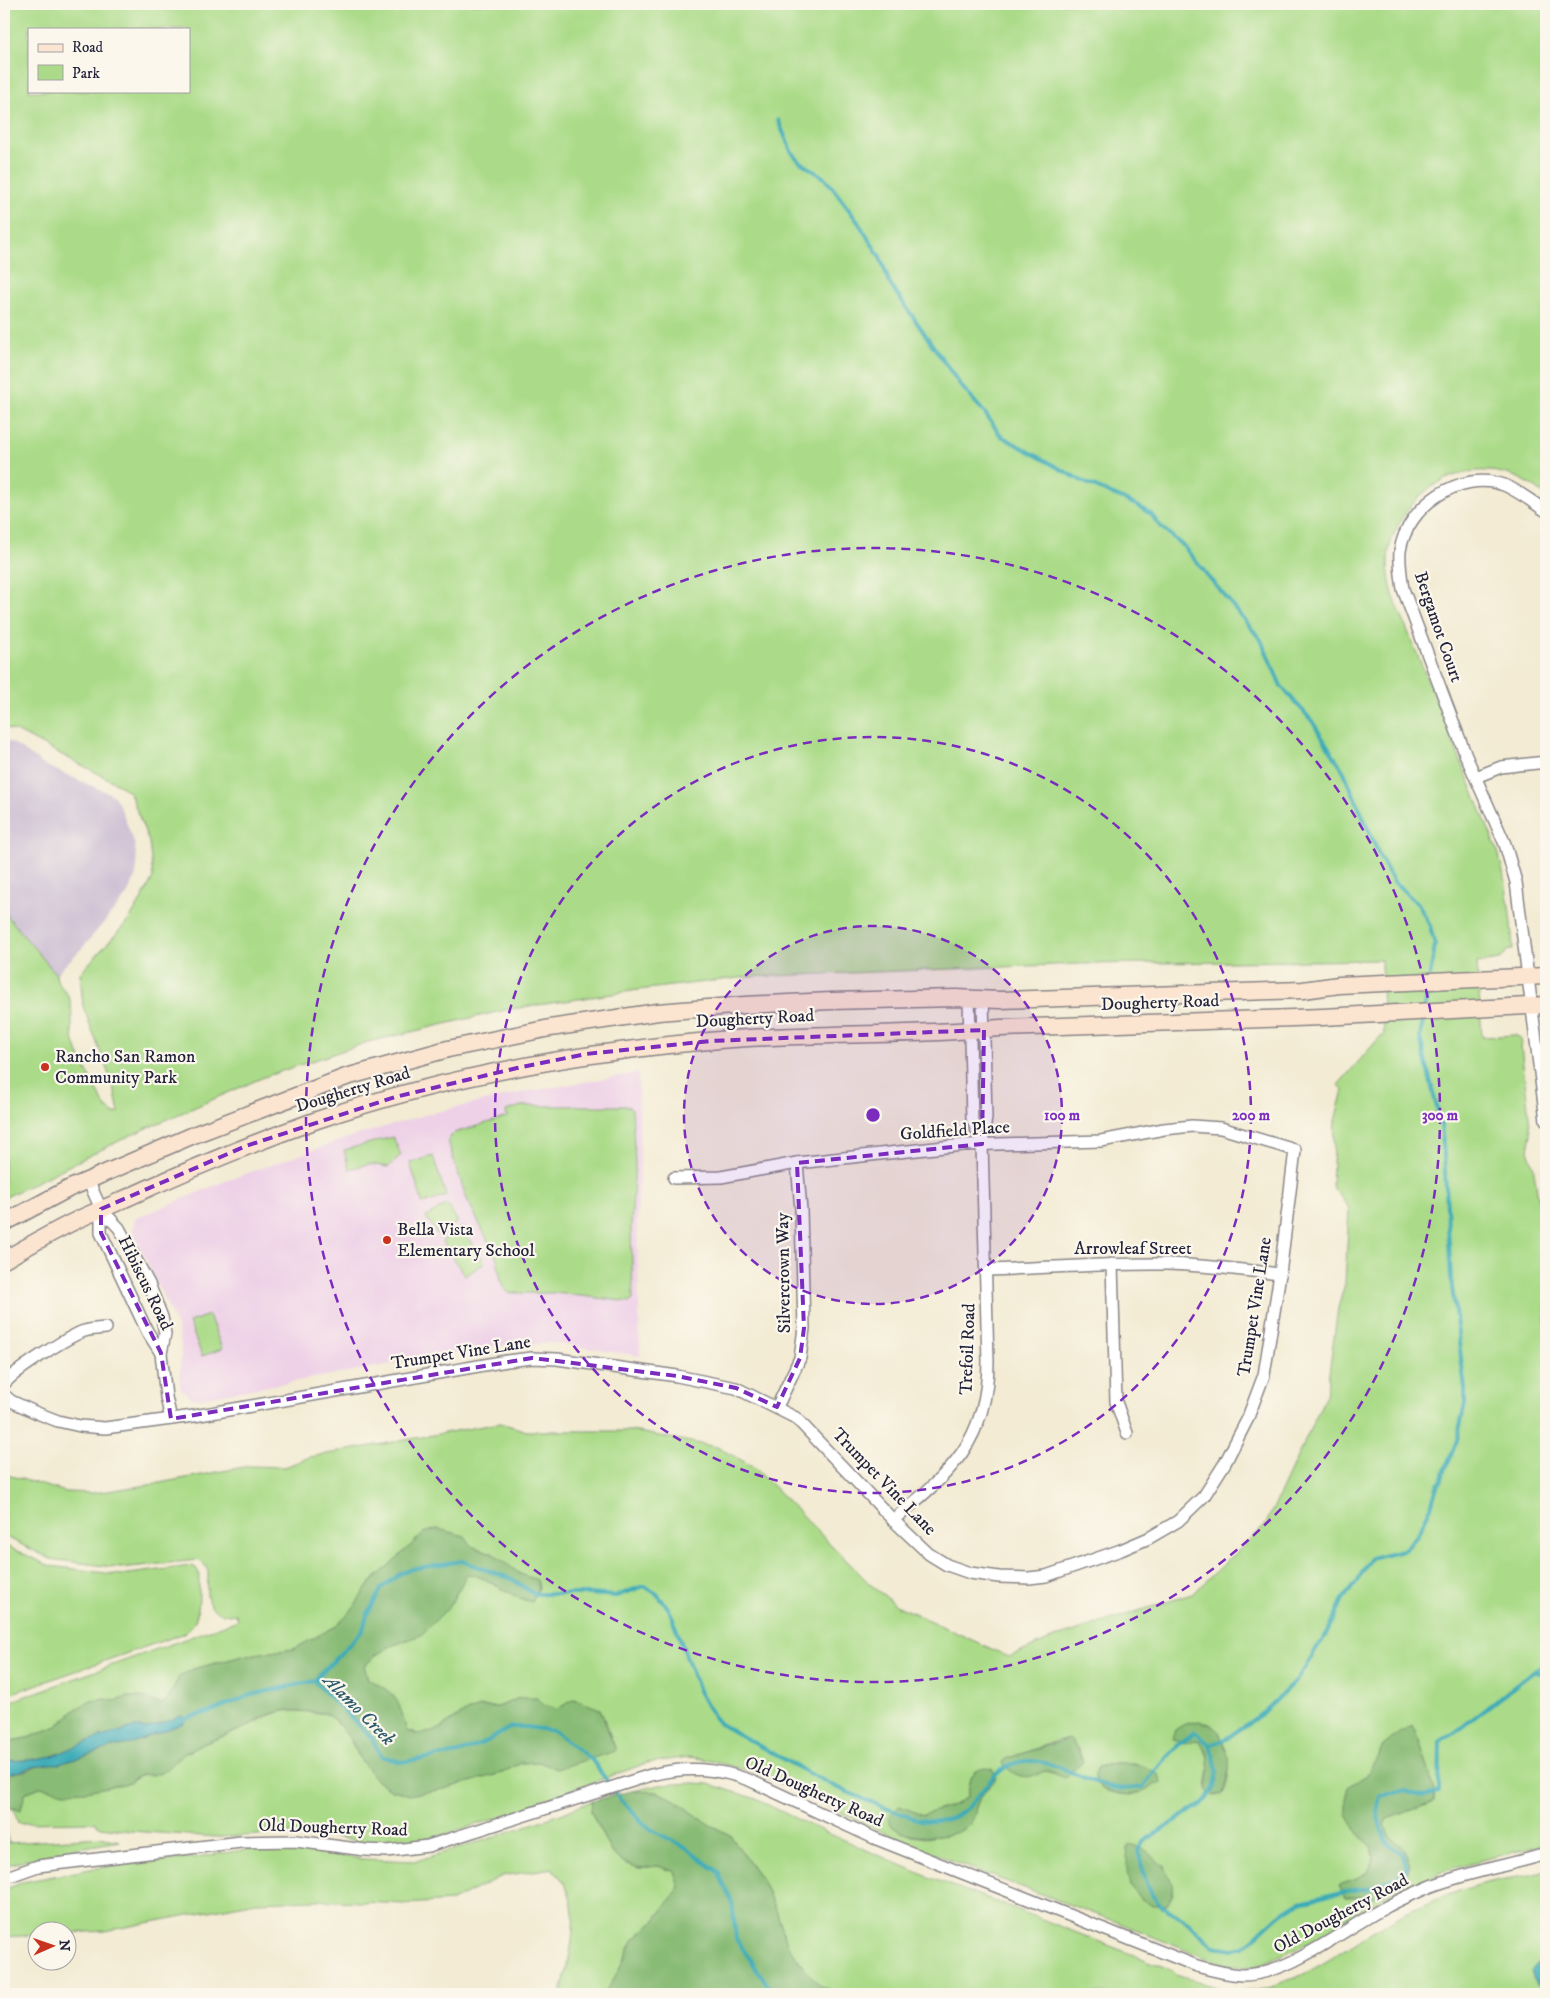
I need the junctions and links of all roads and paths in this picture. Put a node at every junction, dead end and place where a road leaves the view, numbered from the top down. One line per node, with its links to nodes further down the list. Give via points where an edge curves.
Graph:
1 (1546, 511): 3 (street, Bergamot Court, via 1505,485 1490,482 1463,484 1433,498 1418,512 1405,534 1400,551 1403,589)
2 (1546, 762): 3 (street, via 1502,767)
3 (1476, 777): 4 (street, Bergamot Court, via 1505,844 1516,882)
4 (1528, 976): 5 (main road, Dougherty Road); 6 (main road, Dougherty Road, via 1339,985 1294,991); 7 (street, Bergamot Court)
5 (1546, 976)
6 (976, 999): 8 (street, Trefoil Road); 14 (main road, Dougherty Road, via 744,1005 658,1012 513,1035 346,1077 196,1134)
7 (1539, 1005): 8 (main road, Dougherty Road); 9 (street, Bergamot Court)
8 (977, 1030): 10 (street, Trefoil Road, via 972,1119); 15 (main road, Dougherty Road, via 710,1041 586,1054 517,1068 394,1097 319,1120 246,1146)
9 (1546, 1120)
10 (982, 1144): 11 (street, Goldfield Place, via 1101,1141 1164,1128 1192,1126 1221,1128); 12 (street, Goldfield Place); 19 (street, Trefoil Road)
11 (1295, 1150): 20 (street, Trumpet Vine Lane)
12 (797, 1164): 13 (street, Goldfield Place, via 721,1177); 25 (street, Silvercrown Way, via 804,1328 800,1358)
13 (674, 1178)
14 (88, 1180): 15 (street); 16 (main road, Dougherty Road)
15 (101, 1209): 17 (main road, Dougherty Road); 22 (street, Hibiscus Road, via 101,1233 147,1331); 22 (street, Hibiscus Road, via 120,1228 162,1317 165,1334)
16 (4, 1223)
17 (4, 1260)
18 (1112, 1264): 19 (street, Arrowleaf Street); 20 (street, Arrowleaf Street, via 1203,1266); 27 (street, via 1116,1402)
19 (986, 1270): 28 (street, Trefoil Road, via 988,1378 979,1422 966,1449 940,1480)
20 (1280, 1274): 28 (street, Trumpet Vine Lane, via 1264,1375 1247,1420 1204,1496 1178,1521 1122,1550 1046,1576 1029,1578 970,1573 947,1565 929,1554)
21 (106, 1328): 23 (street, via 78,1333)
22 (161, 1353): 26 (street, Hibiscus Road)
23 (4, 1384)
24 (4, 1395): 26 (street, Trumpet Vine Lane, via 37,1413 80,1426 106,1428)
25 (777, 1407): 26 (street, Trumpet Vine Lane, via 736,1388 677,1376 532,1358); 28 (street, Trumpet Vine Lane, via 796,1418)
26 (171, 1419)
27 (1128, 1433)
28 (893, 1520)
29 (1546, 1854): 30 (street, Old Dougherty Road, via 1429,1887 1388,1906 1307,1954 1274,1969 1243,1975 1197,1966 874,1838 757,1784 729,1773 700,1768 652,1775 407,1850 365,1850 296,1840 241,1842 38,1866)
30 (4, 1878)

